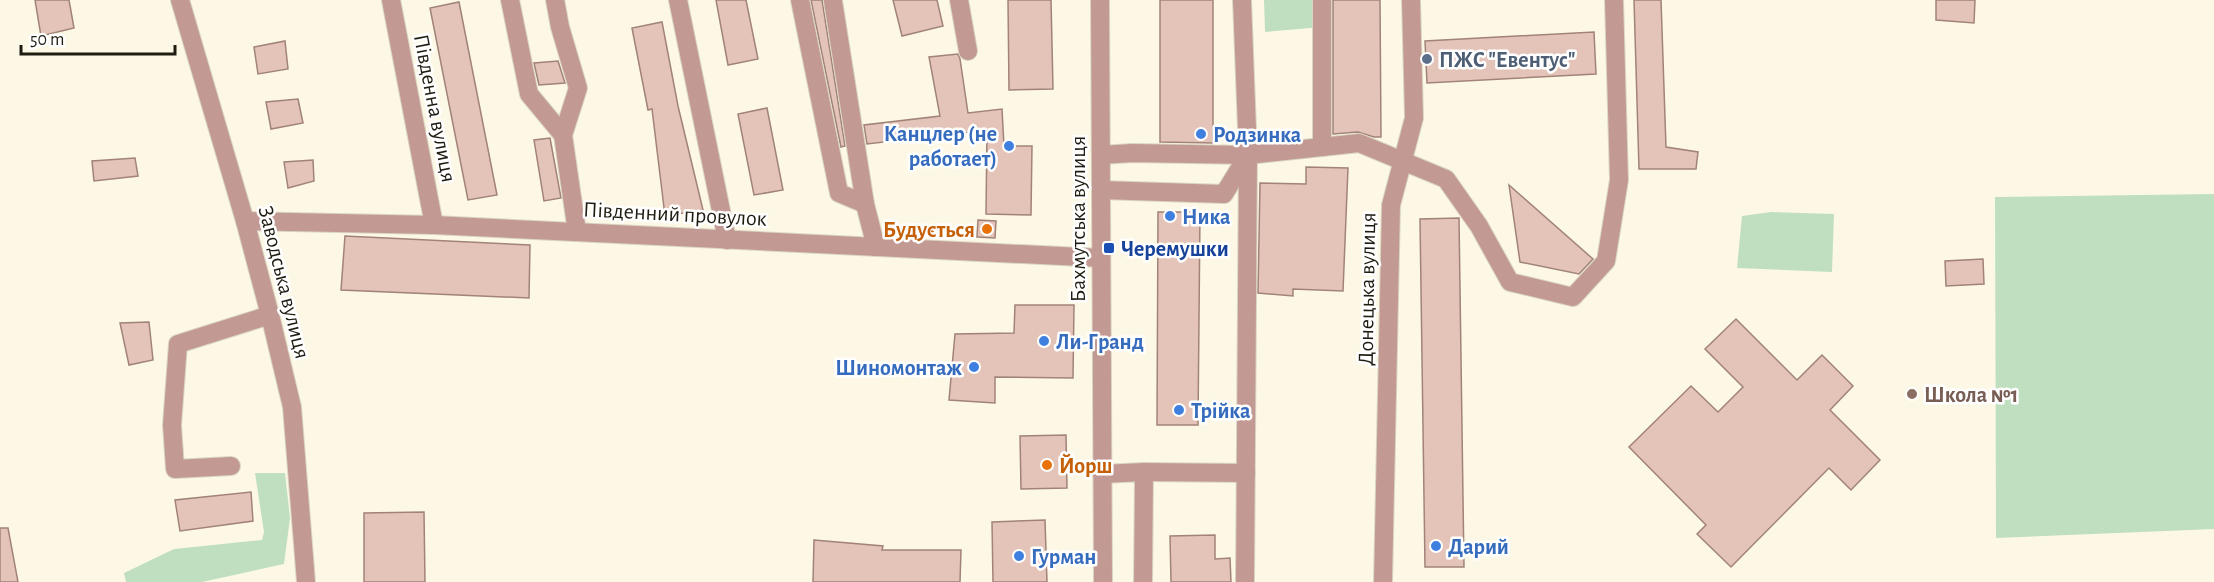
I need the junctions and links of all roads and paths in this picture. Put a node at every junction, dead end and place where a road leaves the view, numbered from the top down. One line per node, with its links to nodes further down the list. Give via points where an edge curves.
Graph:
1 (180, 0): 22 (street, Заводська вулиця)
2 (391, 0): 23 (street, Південна вулиця)
3 (510, 0): 15 (street, via 529,94)
4 (555, 0): 15 (street, via 578,88)
5 (678, 0): 25 (street)
6 (800, 0): 21 (street, via 839,193)
7 (959, 0): 14 (street)
8 (1100, 0): 17 (street, Бахмутська вулиця)
9 (1242, 0): 18 (street)
10 (1322, 0): 16 (street)
11 (1411, 0): 19 (street, Донецька вулиця, via 1414,118)
12 (1614, 0): 19 (street, via 1619,180 1606,261 1573,297 1510,282 1479,226 1446,179)
13 (833, 1): 21 (street)
14 (968, 51)
15 (563, 135): 24 (street)
16 (1322, 147): 18 (street); 19 (street, via 1359,143)
17 (1101, 155): 18 (street); 20 (street, Бахмутська вулиця)
18 (1248, 155): 20 (street, via 1224,194); 31 (street)
19 (1403, 161): 37 (street, Донецька вулиця, via 1391,205)
20 (1101, 190): 27 (street, Бахмутська вулиця)
21 (866, 204): 26 (street)
22 (245, 221): 23 (street, Південний провулок); 28 (street, Заводська вулиця)
23 (434, 225): 24 (street, Південний провулок)
24 (577, 232): 25 (street, Південний провулок)
25 (727, 240): 26 (street, Південний провулок)
26 (876, 247): 27 (street, Південний провулок)
27 (1101, 258): 32 (street, Бахмутська вулиця)
28 (270, 315): 29 (street, via 178,344 172,425 175,469); 33 (street, Заводська вулиця, via 292,407)
29 (231, 466)
30 (1144, 472): 31 (street); 32 (street); 35 (street)
31 (1246, 472): 36 (street)
32 (1102, 474): 34 (street, Бахмутська вулиця)
33 (306, 582)
34 (1103, 582)
35 (1143, 582)
36 (1245, 582)
37 (1383, 582)

